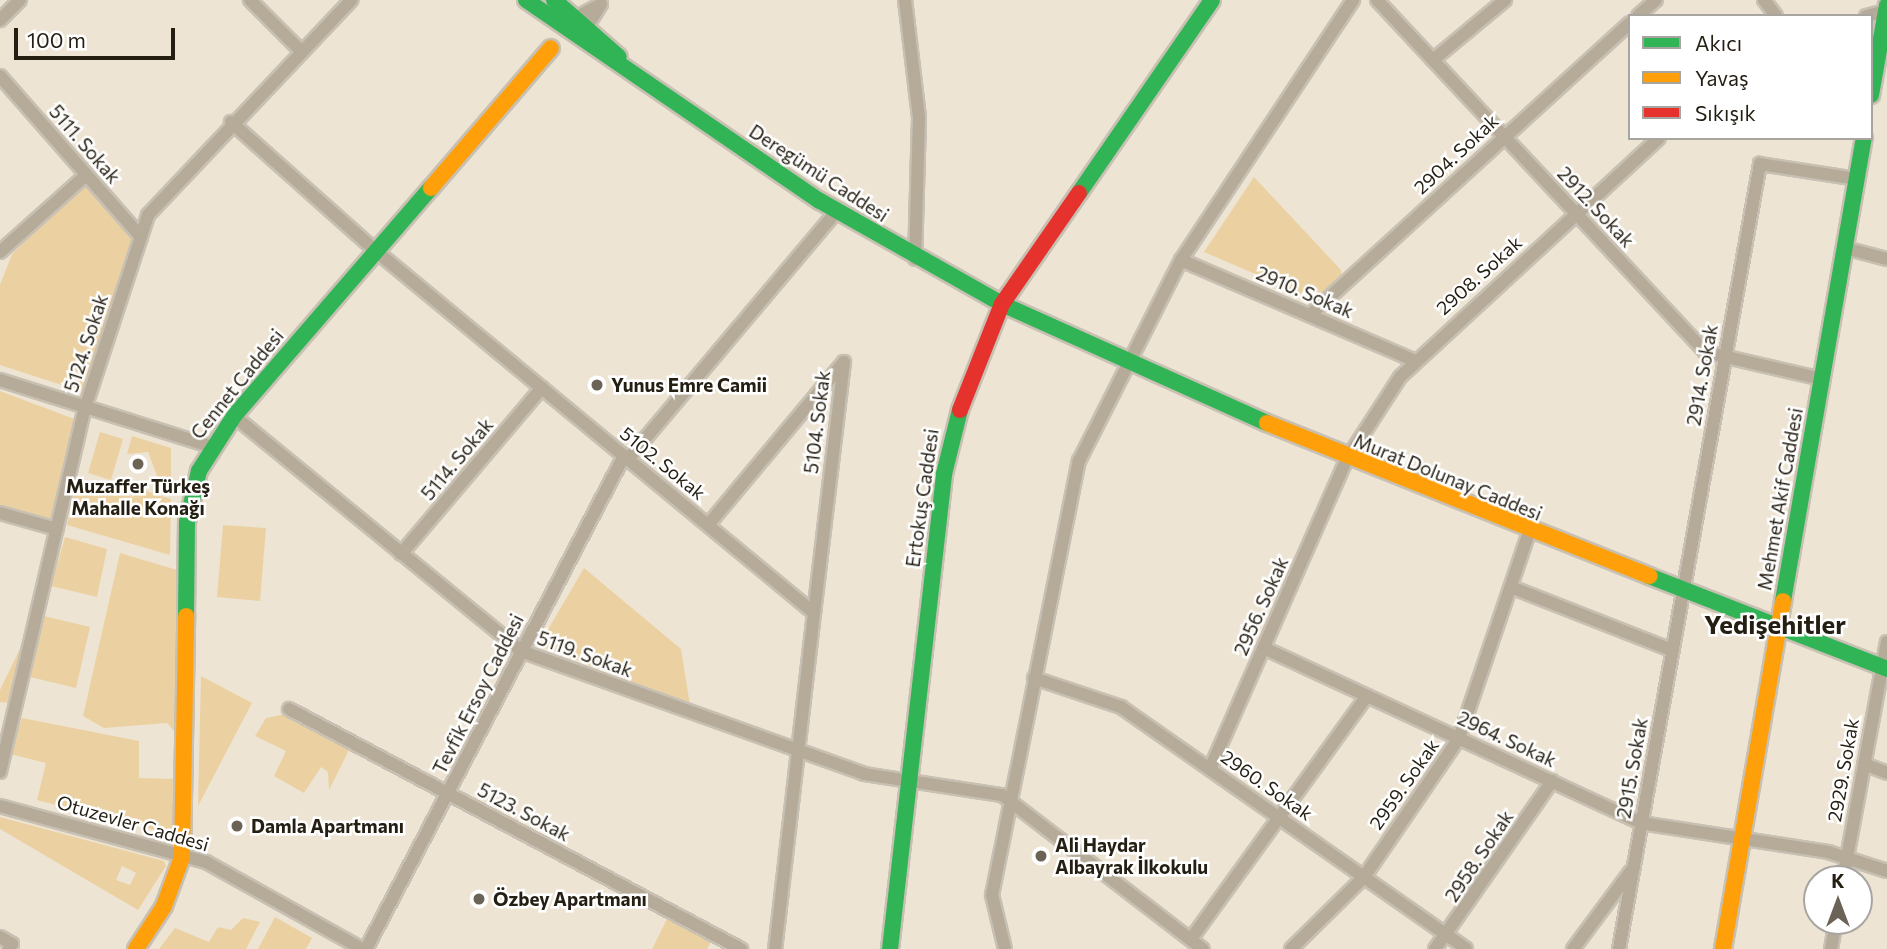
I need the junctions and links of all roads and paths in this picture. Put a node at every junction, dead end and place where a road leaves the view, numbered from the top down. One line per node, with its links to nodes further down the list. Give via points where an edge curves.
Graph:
1 (20, 0): 15 (street)
2 (250, 0): 18 (street)
3 (351, 0): 18 (street, 5124. Sokak)
4 (526, 0): 17 (street, Deregümü Caddesi)
5 (554, 0): 17 (street, Deregümü Caddesi)
6 (905, 0): 34 (street, via 920,131)
7 (1212, 0): 37 (street, Ertokuş Caddesi)
8 (1353, 0): 36 (street)
9 (1377, 0): 19 (street, 2912. Sokak)
10 (1504, 0): 19 (street)
11 (1656, 0): 14 (street)
12 (604, 2): 17 (street, Cennet Caddesi)
13 (1886, 8): 21 (street)
14 (1640, 14)
15 (0, 20)
16 (1628, 25): 23 (street, 2904. Sokak)
17 (576, 26): 28 (street, Deregümü Caddesi); 32 (street, Cennet Caddesi, via 551,48)
18 (301, 51): 22 (street, 5124. Sokak)
19 (1433, 60): 23 (street, 2912. Sokak)
20 (0, 76): 26 (street, 5111. Sokak)
21 (1873, 83)
22 (231, 122): 30 (street, 5124. Sokak, via 152,209); 32 (street, 5102. Sokak)
23 (1504, 136): 29 (street, 2912. Sokak); 38 (street, 2904. Sokak)
24 (1657, 140): 29 (street, 2908. Sokak)
25 (1864, 140): 27 (street, Mehmet Akif Caddesi)
26 (86, 175): 30 (street, 5111. Sokak); 33 (street)
27 (1857, 178): 31 (street, Mehmet Akif Caddesi); 40 (street, 2914. Sokak, via 1760,164)
28 (836, 212): 34 (street, Deregümü Caddesi); 48 (street, Tevfik Ersoy Caddesi)
29 (1576, 213): 39 (street, 2908. Sokak); 40 (street, 2912. Sokak, via 1700,346)
30 (141, 237): 45 (street, 5124. Sokak)
31 (1845, 248): 35 (street); 42 (street, Mehmet Akif Caddesi)
32 (376, 251): 44 (street, 5102. Sokak); 46 (street, Cennet Caddesi)
33 (0, 253)
34 (915, 259): 37 (street, Deregümü Caddesi)
35 (1887, 259)
36 (1181, 260): 38 (street, 2910. Sokak); 41 (street)
37 (1002, 304): 41 (street, Murat Dolunay Caddesi); 74 (street, Ertokuş Caddesi, via 968,377 948,447)
38 (1310, 315): 39 (street, 2910. Sokak)
39 (1415, 361): 49 (street, 2908. Sokak)
40 (1724, 361): 42 (street, 2912. Sokak); 56 (street, 2914. Sokak)
41 (1127, 362): 49 (street, Murat Dolunay Caddesi); 64 (street, via 1072,479)
42 (1822, 379): 58 (street, Mehmet Akif Caddesi)
43 (0, 380): 45 (street)
44 (542, 388): 48 (street, 5102. Sokak); 54 (street, 5114. Sokak)
45 (85, 408): 47 (street); 52 (street, 5124. Sokak)
46 (234, 416): 47 (street, Cennet Caddesi); 54 (street, 5119. Sokak)
47 (212, 447): 81 (street, Cennet Caddesi, via 188,507)
48 (626, 457): 51 (street, 5102. Sokak); 62 (street, Tevfik Ersoy Caddesi)
49 (1347, 458): 53 (street, Murat Dolunay Caddesi); 60 (street, 2956. Sokak)
50 (0, 513): 52 (street)
51 (708, 525): 57 (street, 5102. Sokak); 57 (street, 5104. Sokak, via 844,362)
52 (57, 529): 71 (street, 5124. Sokak)
53 (1529, 532): 55 (street, 2959. Sokak); 56 (street, Murat Dolunay Caddesi)
54 (401, 554): 62 (street, 5119. Sokak)
55 (1511, 587): 61 (street); 67 (street, 2959. Sokak)
56 (1682, 593): 58 (street, Murat Dolunay Caddesi); 61 (street, 2915. Sokak)
57 (814, 613): 68 (street)
58 (1778, 629): 63 (street, Murat Dolunay Caddesi); 80 (street, Mehmet Akif Caddesi)
59 (1887, 642): 63 (street, 2929. Sokak)
60 (1264, 648): 65 (street, 2964. Sokak); 70 (street, 2956. Sokak)
61 (1672, 650): 79 (street, 2915. Sokak)
62 (521, 651): 68 (street, 5119. Sokak); 75 (street, Tevfik Ersoy Caddesi)
63 (1884, 668): 69 (street, 2929. Sokak)
64 (1034, 678): 70 (street, 2960. Sokak, via 1121,707); 76 (street)
65 (1367, 696): 67 (street, 2964. Sokak); 78 (street)
66 (289, 709): 75 (street, 5123. Sokak)
67 (1459, 738): 73 (street, 2964. Sokak); 86 (street, 2959. Sokak)
68 (799, 751): 74 (street, 5119. Sokak); 94 (street)
69 (1864, 764): 72 (street); 82 (street, 2929. Sokak)
70 (1210, 769): 78 (street, 2960. Sokak)
71 (0, 772)
72 (1887, 773)
73 (1552, 781): 79 (street, 2964. Sokak); 87 (street, 2958. Sokak)
74 (908, 783): 76 (street, 5119. Sokak, via 987,791); 95 (street, Ertokuş Caddesi)
75 (448, 793): 92 (street, Tevfik Ersoy Caddesi); 93 (street, 5123. Sokak)
76 (1010, 800): 89 (street); 96 (street, via 992,895)
77 (0, 806): 81 (street, Otuzevler Caddesi)
78 (1279, 817): 86 (street, 2960. Sokak); 89 (street)
79 (1641, 823): 80 (street, 2964. Sokak); 84 (street, 2915. Sokak)
80 (1742, 841): 82 (street, 2964. Sokak); 103 (street, Mehmet Akif Caddesi)
81 (183, 853): 91 (street, Cennet Caddesi, via 173,888); 92 (street, Otuzevler Caddesi)
82 (1847, 856): 83 (street, 2929. Sokak); 85 (street, 2964. Sokak)
83 (1845, 865)
84 (1633, 868): 101 (street); 102 (street, 2915. Sokak)
85 (1887, 871)
86 (1364, 877): 87 (street, 2960. Sokak); 98 (street, 2959. Sokak)
87 (1448, 936): 99 (street, 2958. Sokak); 100 (street, 2960. Sokak)
88 (0, 937): 90 (street)
89 (1191, 939): 97 (street)
90 (10, 947)
91 (136, 949)
92 (364, 949)
93 (741, 949)
94 (775, 949)
95 (890, 949)
96 (1006, 949)
97 (1203, 949)
98 (1291, 949)
99 (1435, 949)
100 (1466, 949)
101 (1573, 949)
102 (1619, 949)
103 (1723, 949)

